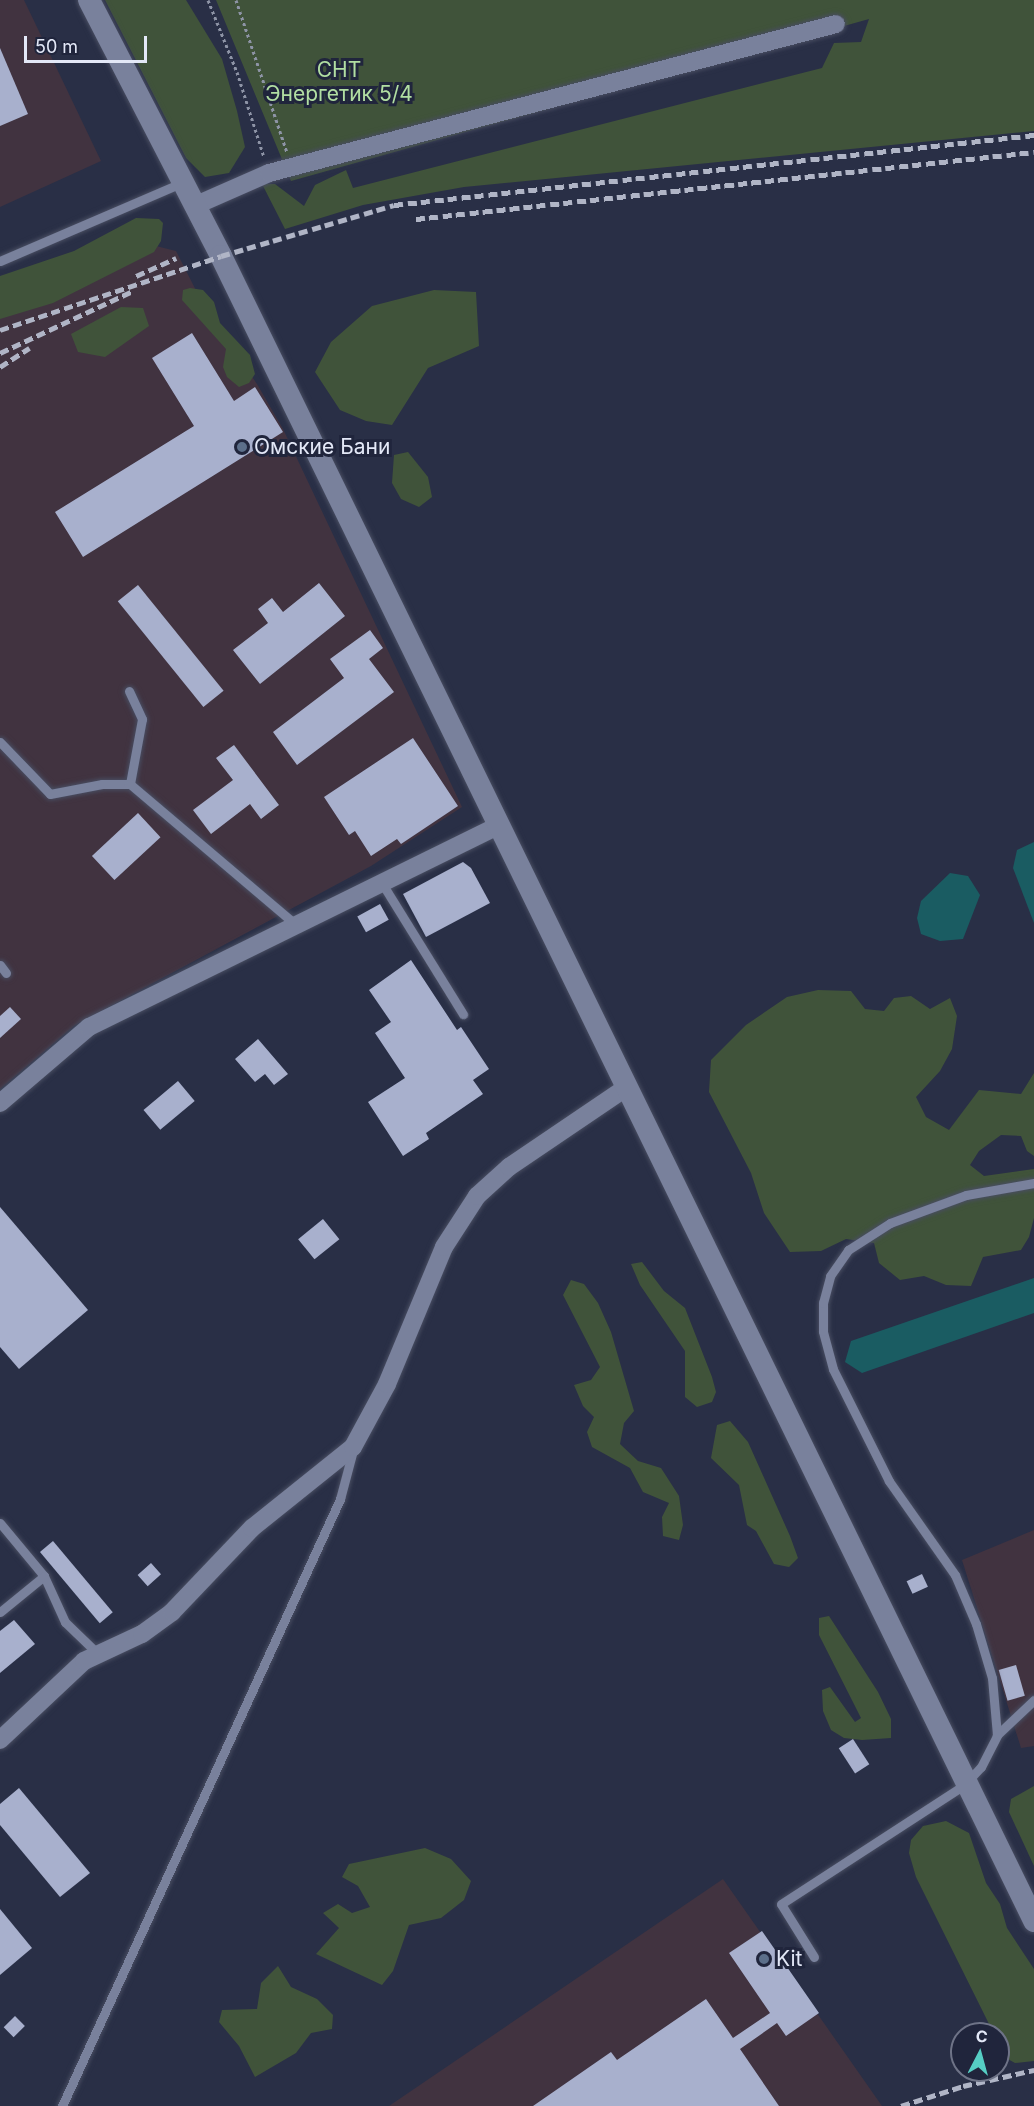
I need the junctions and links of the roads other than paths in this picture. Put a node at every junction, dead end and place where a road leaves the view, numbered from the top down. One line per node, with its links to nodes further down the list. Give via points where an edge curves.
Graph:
1 (89, 0): 3 (street)
2 (836, 24): 4 (street, via 269,173)
3 (181, 183): 4 (street); 5 (lane)
4 (194, 206): 9 (street)
5 (0, 261)
6 (129, 691): 8 (lane, via 142,719)
7 (0, 742): 8 (lane, via 50,794 102,784)
8 (130, 784): 11 (lane)
9 (500, 825): 10 (street); 13 (street)
10 (383, 885): 11 (street); 12 (lane)
11 (294, 923): 14 (street, via 89,1027)
12 (463, 1014)
13 (624, 1089): 16 (street, via 509,1167 477,1196 444,1247 387,1384); 24 (street)
14 (0, 1103)
15 (1034, 1183): 22 (lane, via 966,1195 890,1223 848,1250 830,1276 823,1303 823,1331 833,1369 890,1481 955,1575 976,1624 992,1678)
16 (353, 1447): 20 (street, via 252,1528 172,1612 142,1634); 27 (lane, via 340,1499)
17 (0, 1523): 18 (lane)
18 (44, 1576): 19 (lane); 20 (lane, via 65,1622)
19 (0, 1612)
20 (97, 1653): 23 (street)
21 (1034, 1700): 22 (lane)
22 (997, 1735): 24 (lane, via 981,1767)
23 (0, 1740)
24 (964, 1785): 25 (street); 26 (lane, via 781,1904)
25 (1034, 1921)
26 (813, 1957)
27 (62, 2106)

